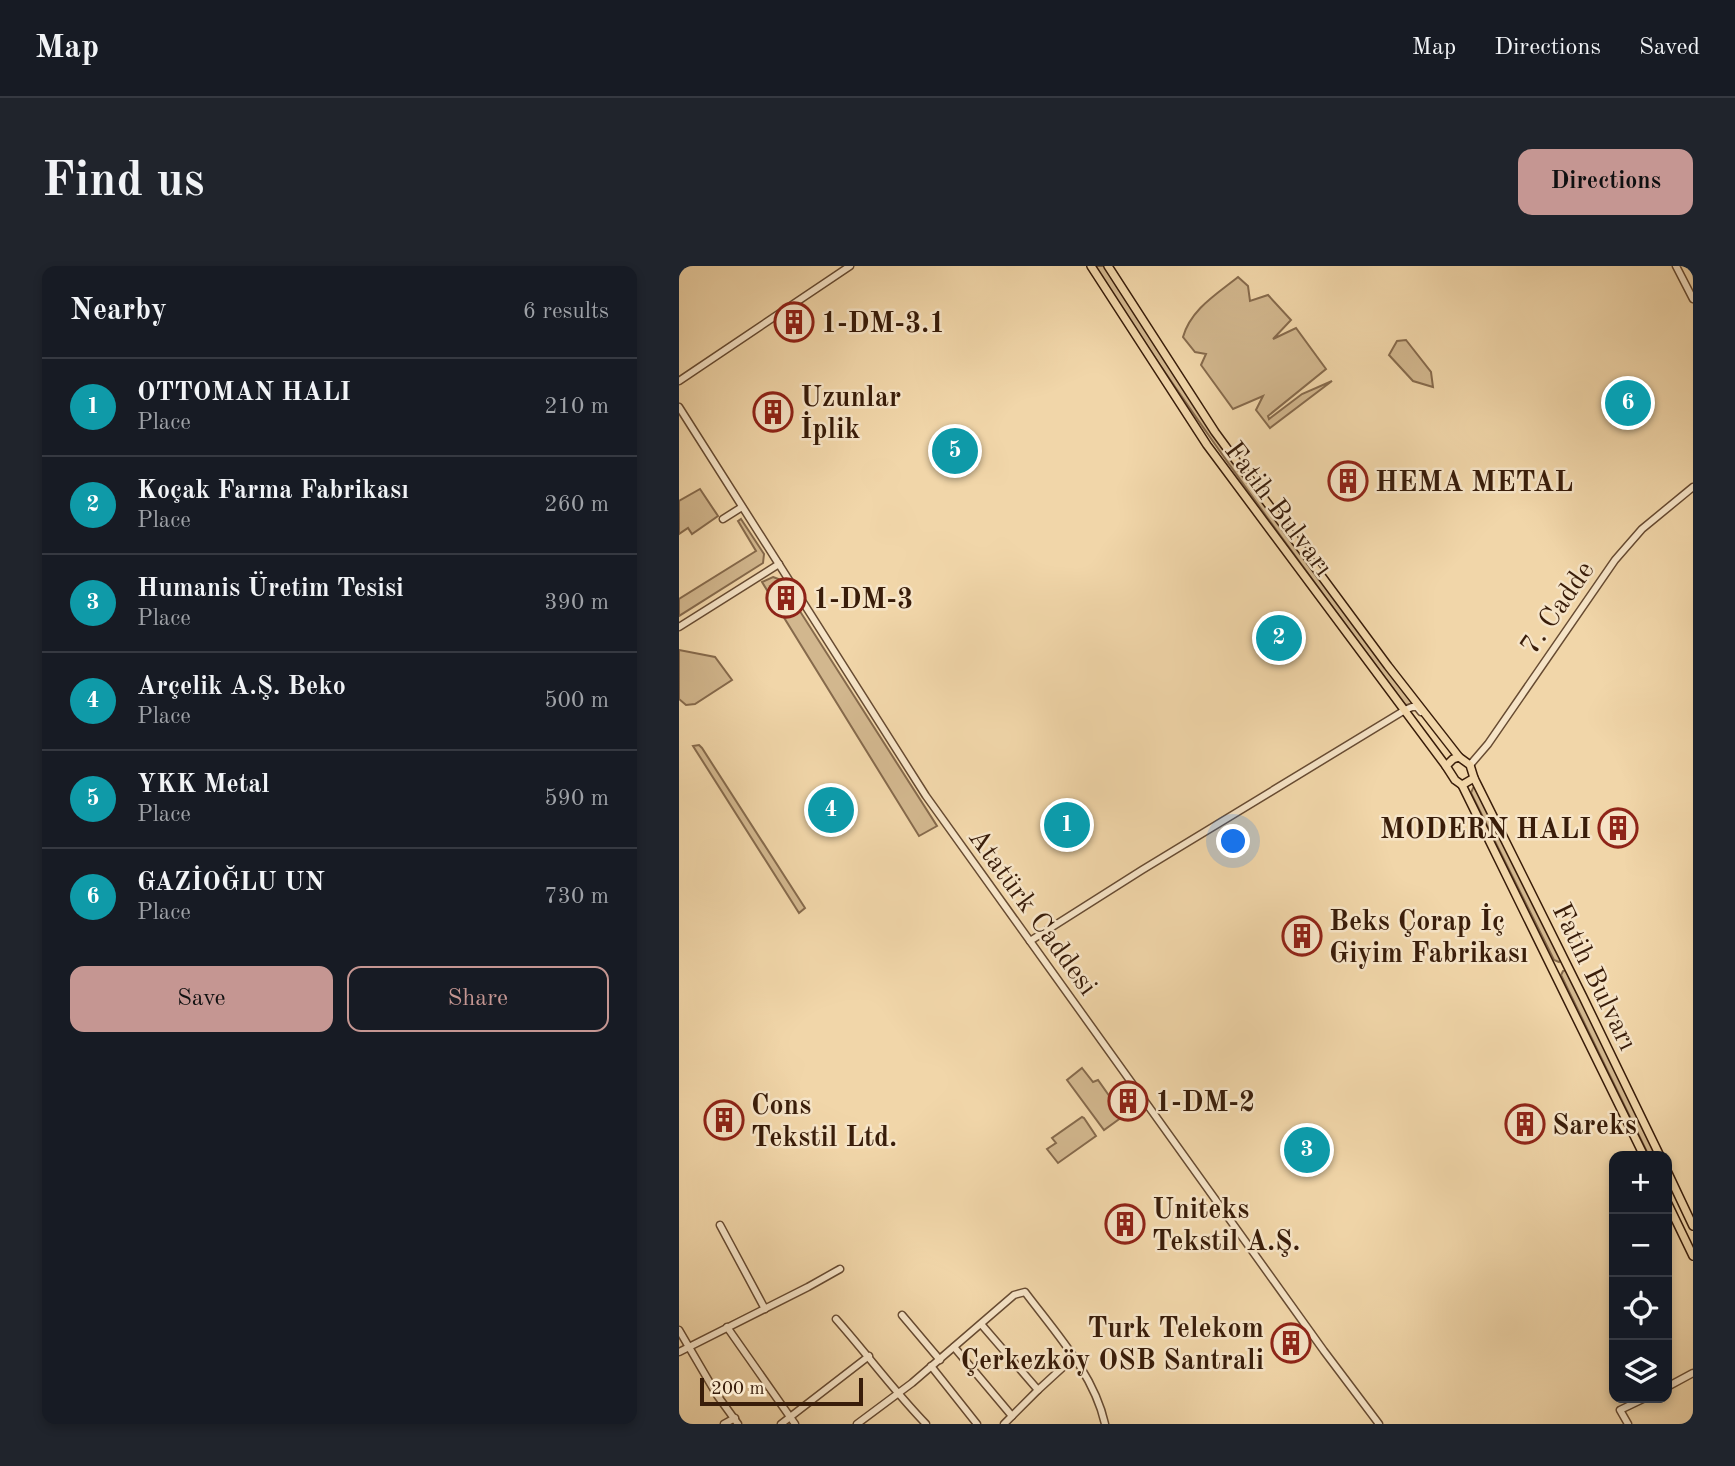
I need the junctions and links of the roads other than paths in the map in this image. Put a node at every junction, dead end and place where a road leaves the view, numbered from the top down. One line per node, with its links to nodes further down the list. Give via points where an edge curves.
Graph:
1 (850, 266): 6 (street)
2 (1091, 266): 13 (main road, Fatih Bulvarı, via 1207,444)
3 (1108, 266): 14 (main road, Fatih Bulvarı, via 1215,432)
4 (1676, 266): 5 (street)
5 (1693, 299)
6 (679, 381)
7 (679, 407): 9 (street, Atatürk Caddesi)
8 (1693, 487): 16 (street, 7. Cadde, via 1642,529 1615,560)
9 (742, 507): 10 (street); 11 (street, Atatürk Caddesi)
10 (723, 519)
11 (779, 564): 12 (street); 20 (street, Atatürk Caddesi, via 926,796)
12 (679, 627)
13 (1405, 710): 14 (street, via 1417,707); 17 (main road, Fatih Bulvarı); 20 (street)
14 (1431, 723): 15 (main road, Fatih Bulvarı)
15 (1459, 757): 16 (main road, Fatih Bulvarı); 17 (main road)
16 (1471, 765): 18 (main road, Fatih Bulvarı)
17 (1446, 766): 19 (main road, Fatih Bulvarı)
18 (1474, 778): 19 (main road); 22 (main road, Fatih Bulvarı)
19 (1462, 785): 21 (main road, Fatih Bulvarı)
20 (1030, 941): 59 (street, Atatürk Caddesi)
21 (1642, 1151)
22 (1658, 1151)
23 (1672, 1180): 25 (main road)
24 (1672, 1212): 28 (main road)
25 (1690, 1213): 27 (main road)
26 (720, 1225): 30 (street)
27 (1693, 1226)
28 (1693, 1256)
29 (841, 1269): 30 (street)
30 (765, 1309): 34 (street)
31 (902, 1315): 41 (street)
32 (836, 1319): 39 (street)
33 (981, 1324): 37 (street); 40 (street, via 1014,1295 1025,1292); 45 (street)
34 (727, 1326): 36 (street); 49 (street)
35 (679, 1330): 36 (street)
36 (689, 1347): 38 (street); 50 (street)
37 (954, 1347): 41 (street); 48 (street)
38 (679, 1352)
39 (869, 1356): 46 (street); 49 (street)
40 (1074, 1357): 45 (street); 51 (street, via 1089,1382)
41 (940, 1360): 42 (street)
42 (931, 1366): 46 (street); 57 (street)
43 (1693, 1373): 44 (street)
44 (1672, 1384)
45 (1038, 1390): 48 (street)
46 (899, 1393): 55 (street); 56 (street)
47 (1634, 1403): 60 (street, via 1620,1410)
48 (1012, 1416): 58 (street)
49 (790, 1417): 53 (street); 54 (street)
50 (736, 1421): 52 (street)
51 (1103, 1423)
52 (724, 1424)
53 (781, 1424)
54 (795, 1424)
55 (857, 1424)
56 (926, 1424)
57 (977, 1424)
58 (1004, 1424)
59 (1379, 1424)
60 (1628, 1424)

